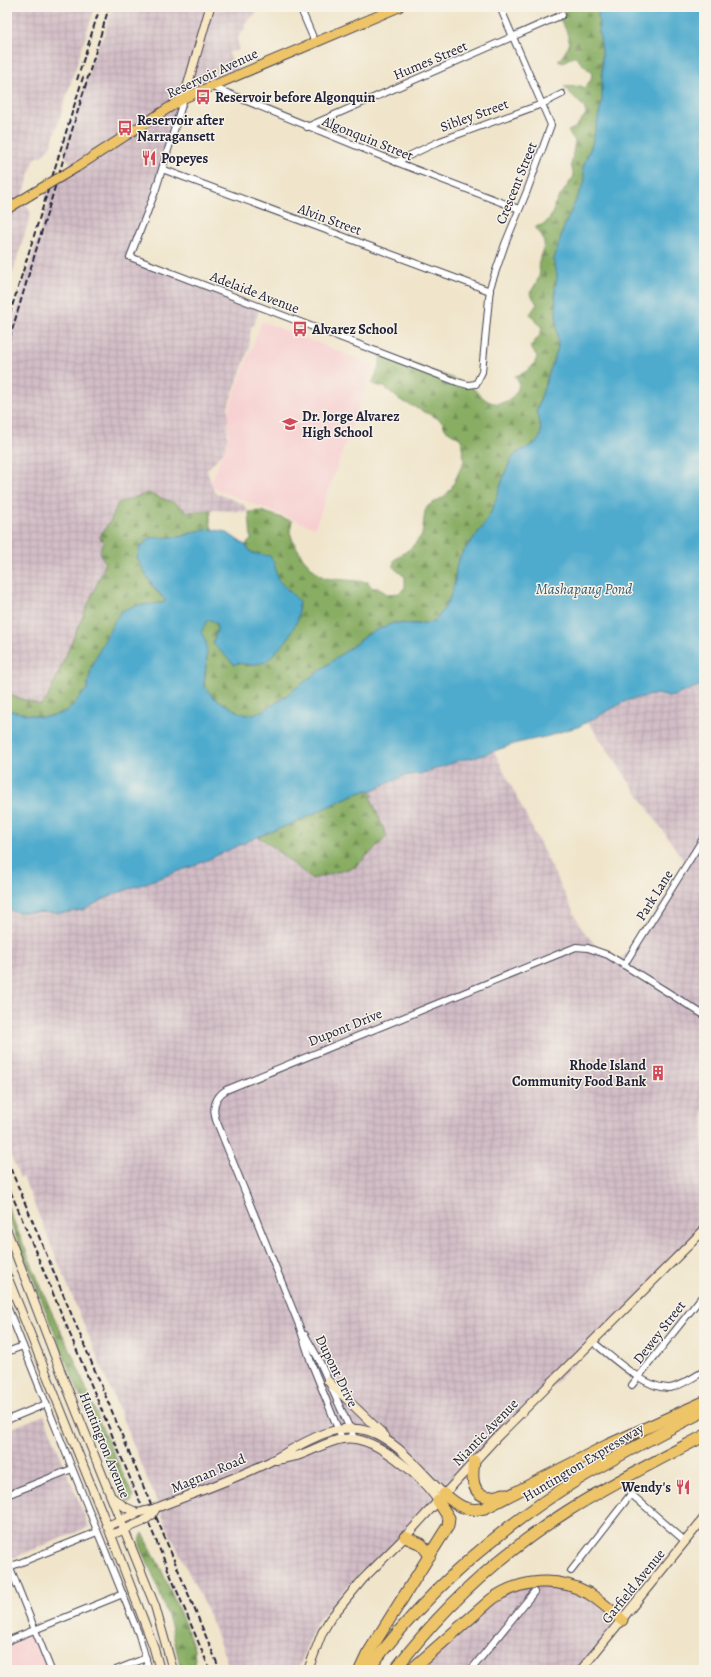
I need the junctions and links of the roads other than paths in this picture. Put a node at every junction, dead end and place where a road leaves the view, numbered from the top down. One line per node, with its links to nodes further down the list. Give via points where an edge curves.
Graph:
1 (210, 7): 11 (street)
2 (300, 7): 8 (street)
3 (399, 7): 5 (main road, Reservoir Avenue)
4 (500, 7): 7 (street, Crescent Street)
5 (387, 9): 8 (main road, Reservoir Avenue)
6 (562, 15): 7 (street, Humes Street)
7 (513, 37): 12 (street, Crescent Street); 13 (street, Humes Street)
8 (315, 42): 9 (main road, Reservoir Avenue)
9 (210, 86): 11 (main road, Reservoir Avenue); 13 (street, Algonquin Street)
10 (562, 94): 12 (street, Sibley Street)
11 (184, 98): 15 (street); 16 (main road, Reservoir Avenue, bridge)
12 (542, 104): 14 (street, Sibley Street, via 440,141); 17 (street, Crescent Street, via 551,125)
13 (307, 127): 14 (street, Algonquin Street)
14 (396, 162): 17 (street, Algonquin Street)
15 (162, 168): 18 (street, Alvin Street); 19 (street, Adelaide Avenue, via 130,258 458,382 476,384)
16 (7, 209)
17 (519, 209): 18 (street, Crescent Street, via 504,244)
18 (490, 291): 19 (street, Crescent Street, via 487,339)
19 (480, 376)
20 (704, 837): 21 (street, Park Lane)
21 (624, 965): 22 (street, Dupont Drive); 28 (street, Dupont Drive, via 595,949 582,947 566,950 219,1095 214,1106 216,1120)
22 (704, 1015)
23 (7, 1231): 51 (street, Huntington Avenue)
24 (703, 1232): 29 (street, Niantic Avenue)
25 (7, 1276): 57 (street, Huntington Avenue)
26 (704, 1294): 33 (street, Dewey Street)
27 (7, 1306): 30 (street)
28 (299, 1325): 34 (street, Dupont Drive); 41 (street, Dupont Drive, via 310,1362)
29 (593, 1342): 33 (street); 46 (street, Niantic Avenue)
30 (23, 1346): 31 (street); 37 (street)
31 (7, 1352)
32 (704, 1371): 33 (street, via 670,1388)
33 (639, 1377): 35 (street, Dewey Street)
34 (328, 1381): 40 (street, Dupont Drive); 45 (street)
35 (632, 1385)
36 (704, 1402): 49 (highway)
37 (46, 1404): 39 (street); 48 (street)
38 (704, 1411): 80 (highway, Huntington Expressway, via 578,1479 511,1524 435,1591 399,1630)
39 (7, 1420)
40 (350, 1429): 41 (street, Dupont Drive); 43 (street, Dupont Drive); 45 (street, Dupont Drive, via 369,1431)
41 (338, 1430): 44 (street, Dupont Drive); 47 (street, Magnan Road, via 294,1447)
42 (704, 1436): 81 (highway, via 588,1498 522,1543 461,1596)
43 (354, 1438): 44 (street, Magnan Road); 52 (street, Magnan Road, via 394,1457)
44 (342, 1439): 47 (street, Magnan Road)
45 (396, 1447): 52 (street, Dupont Drive)
46 (474, 1461): 49 (highway, via 472,1481 475,1489 482,1494 498,1496); 52 (street, Niantic Avenue)
47 (269, 1462): 53 (street, Magnan Road)
48 (72, 1469): 50 (street); 59 (street)
49 (525, 1486): 52 (highway, via 489,1506 474,1510)
50 (7, 1495)
51 (111, 1496): 54 (street); 56 (street, Huntington Avenue)
52 (441, 1498): 61 (street, Niantic Avenue); 63 (highway, via 449,1521)
53 (156, 1508): 54 (street, Magnan Road, bridge); 58 (street, Magnan Road, bridge, via 152,1515 142,1522)
54 (138, 1514): 56 (street, Magnan Road)
55 (704, 1518): 62 (street, Garfield Avenue)
56 (121, 1520): 57 (street, Magnan Road); 58 (street, Huntington Avenue)
57 (107, 1526): 60 (street, Huntington Avenue)
58 (125, 1529): 60 (street, Magnan Road); 77 (street, Huntington Avenue, via 158,1612)
59 (97, 1532): 65 (street); 68 (street)
60 (111, 1535): 76 (street, Huntington Avenue)
61 (406, 1537): 63 (highway, via 421,1544); 78 (street, Niantic Avenue, via 338,1607 322,1633)
62 (685, 1541): 66 (street, via 630,1494); 69 (street, Garfield Avenue)
63 (430, 1555): 79 (highway)
64 (7, 1560): 65 (street)
65 (8, 1567): 70 (street)
66 (571, 1571)
67 (534, 1592): 83 (street)
68 (123, 1594): 70 (street); 72 (street)
69 (622, 1620): 82 (highway, via 580,1589 557,1583 525,1584 492,1599); 84 (street, Garfield Avenue)
70 (35, 1630): 71 (street); 73 (street)
71 (7, 1641)
72 (146, 1658): 74 (street); 75 (street)
73 (51, 1670)
74 (116, 1670)
75 (149, 1670)
76 (160, 1670)
77 (173, 1670)
78 (308, 1670)
79 (360, 1670)
80 (368, 1670)
81 (395, 1670)
82 (411, 1670)
83 (471, 1670)
84 (581, 1670)

